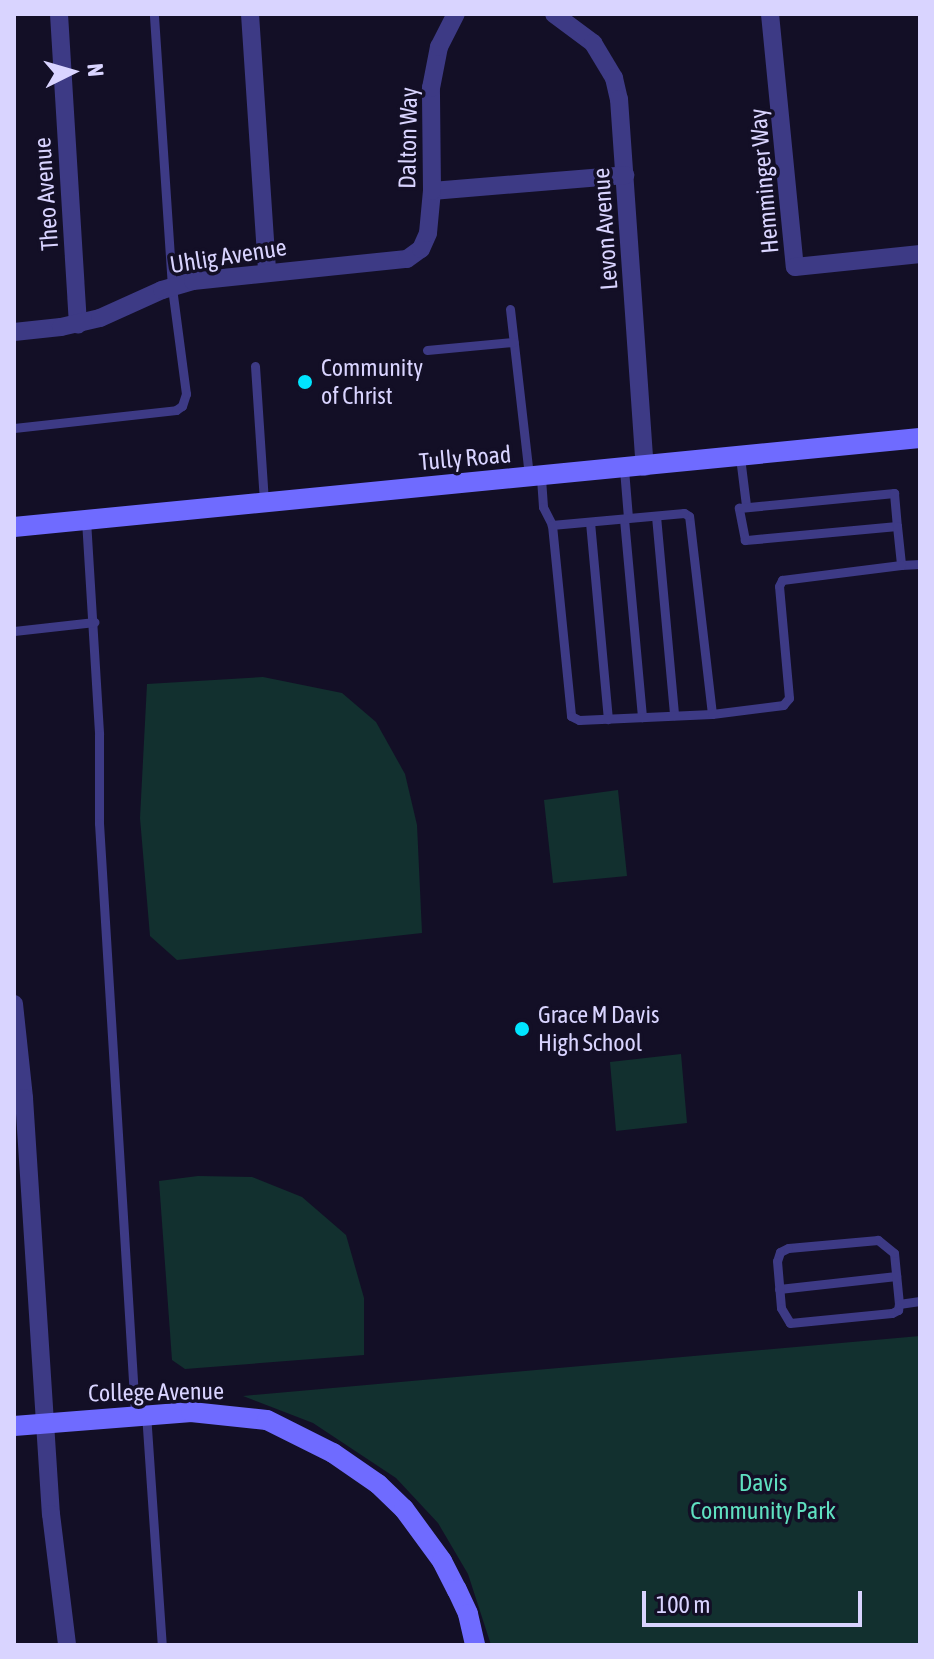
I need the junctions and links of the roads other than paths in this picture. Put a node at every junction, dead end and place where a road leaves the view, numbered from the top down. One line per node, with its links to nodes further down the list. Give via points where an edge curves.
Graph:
1 (59, 14): 14 (street, Theo Avenue)
2 (154, 14): 12 (lane)
3 (250, 14): 11 (street)
4 (456, 14): 8 (street, Dalton Way, via 434,67)
5 (554, 14): 7 (street, Levon Avenue, via 593,43 614,78)
6 (770, 14): 9 (street, Hemminger Way, via 795,267)
7 (625, 175): 8 (street); 22 (street, Levon Avenue)
8 (432, 191): 10 (street, Dalton Way, via 428,233 421,249)
9 (920, 254)
10 (407, 259): 11 (street, Uhlig Avenue)
11 (267, 272): 12 (street, Uhlig Avenue)
12 (172, 287): 14 (street, Uhlig Avenue); 19 (lane, via 186,394 182,406)
13 (510, 309): 16 (lane)
14 (78, 324): 15 (street, Uhlig Avenue)
15 (14, 332)
16 (514, 342): 17 (lane); 24 (lane)
17 (427, 350)
18 (255, 366): 25 (lane)
19 (14, 428)
20 (920, 438): 21 (main road, Tully Road)
21 (740, 457): 22 (main road, Tully Road); 26 (lane)
22 (645, 467): 23 (main road, Tully Road)
23 (624, 469): 24 (main road, Tully Road); 28 (lane)
24 (535, 478): 25 (main road, Tully Road); 31 (lane)
25 (264, 503): 29 (main road, Tully Road)
26 (746, 505): 32 (lane, via 894,493); 32 (lane, via 739,508 745,540)
27 (656, 516): 28 (lane); 38 (lane, via 684,513 692,520); 39 (lane)
28 (626, 518): 30 (lane); 40 (lane)
29 (86, 520): 33 (main road, Tully Road); 36 (lane)
30 (590, 522): 31 (lane); 41 (lane)
31 (552, 525): 41 (lane, via 571,716)
32 (897, 526): 35 (lane)
33 (14, 527)
34 (920, 564): 35 (lane)
35 (901, 565): 38 (lane, via 782,580 788,702)
36 (94, 622): 37 (lane); 47 (lane, via 99,823)
37 (14, 631)
38 (712, 714): 39 (lane)
39 (674, 715): 40 (lane)
40 (642, 717): 41 (lane)
41 (608, 719)
42 (14, 1004): 48 (street)
43 (896, 1276): 44 (lane); 44 (lane, via 894,1253 878,1240 788,1248 777,1261); 46 (lane)
44 (779, 1289): 46 (lane, via 790,1323 892,1313)
45 (920, 1301): 46 (lane)
46 (899, 1304)
47 (140, 1414): 48 (main road, College Avenue); 51 (lane); 52 (main road, College Avenue, via 191,1412 267,1420 333,1453 378,1484 404,1509 442,1561 468,1614)
48 (46, 1422): 49 (main road, College Avenue); 50 (street)
49 (14, 1426)
50 (67, 1645)
51 (162, 1645)
52 (475, 1645)

